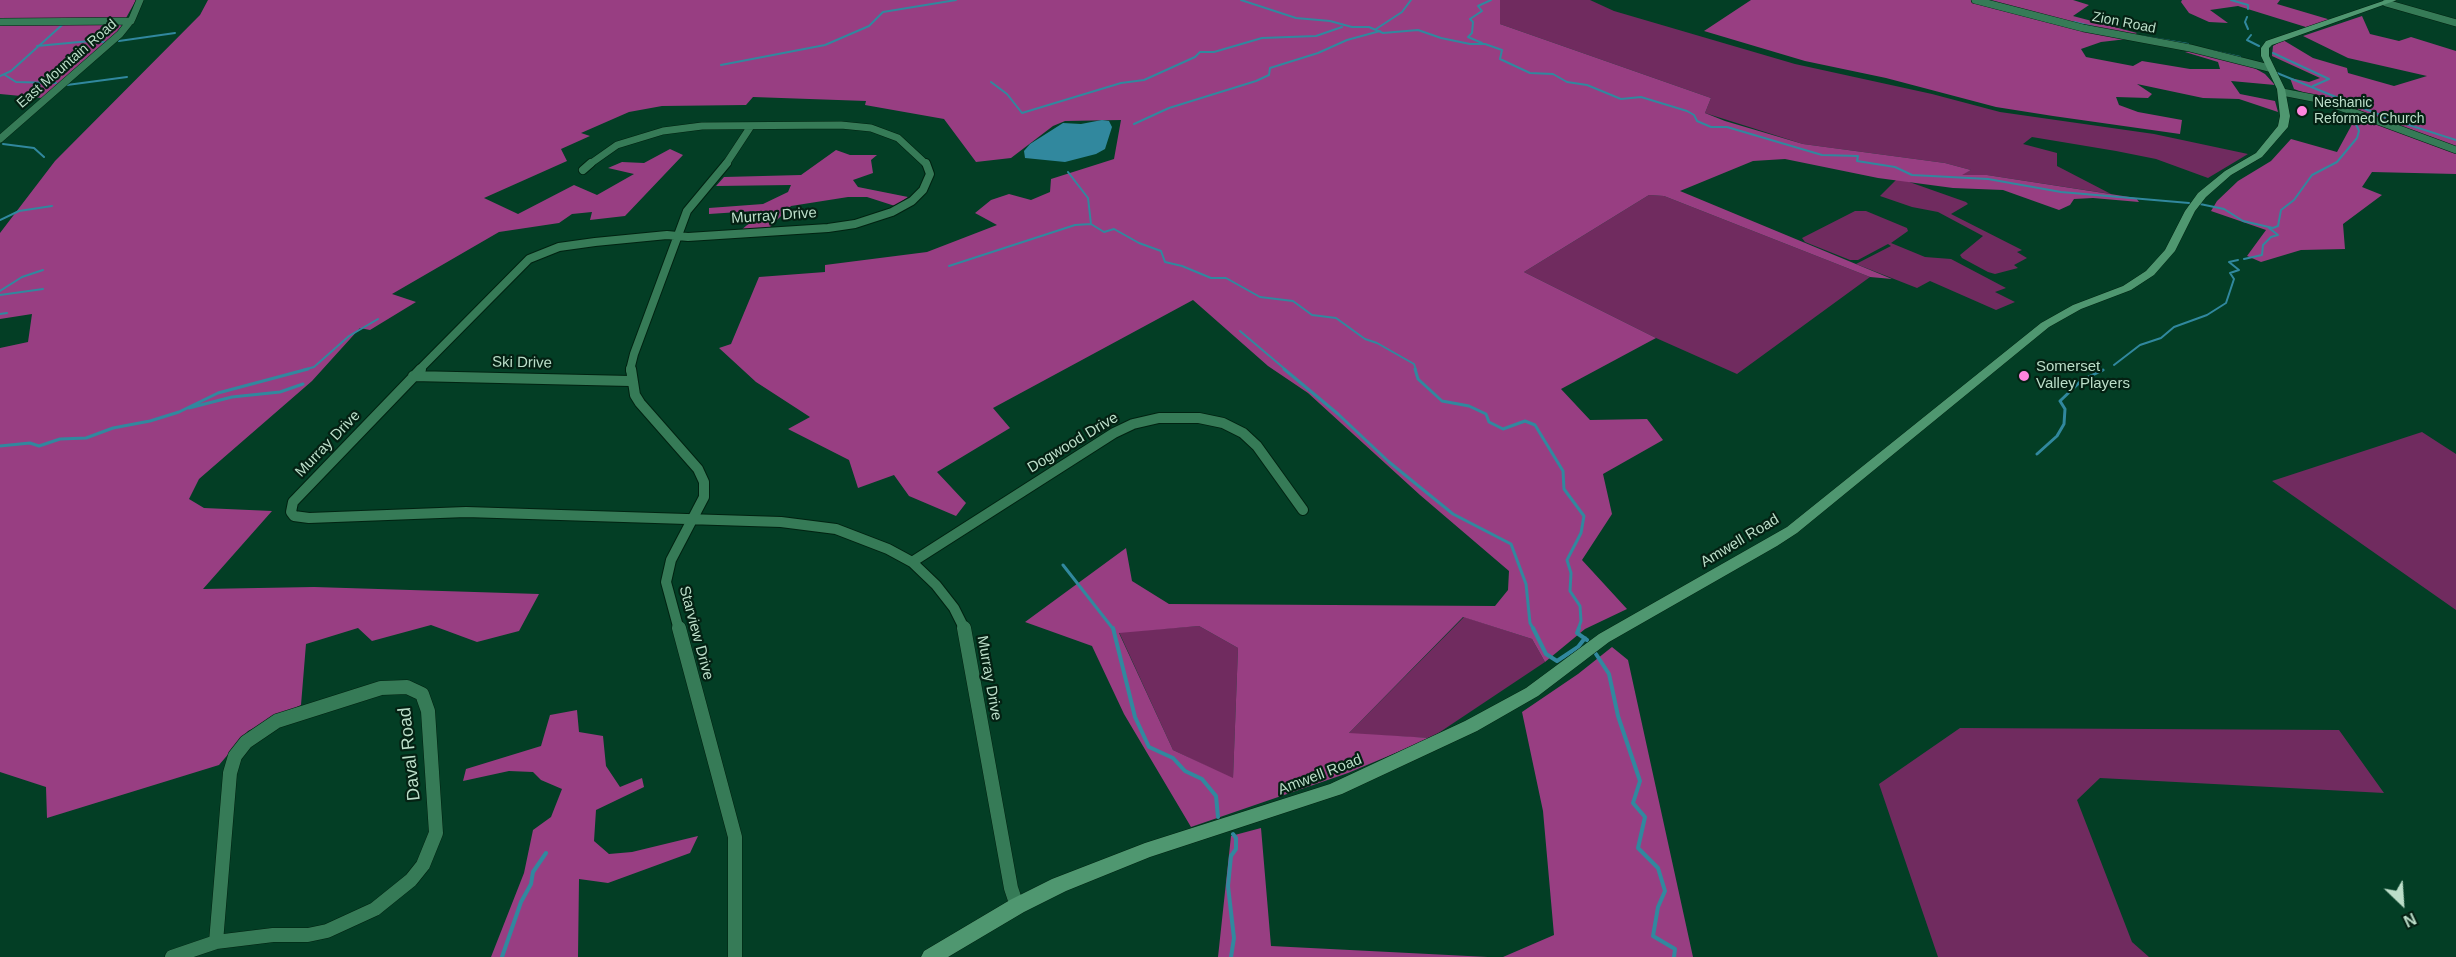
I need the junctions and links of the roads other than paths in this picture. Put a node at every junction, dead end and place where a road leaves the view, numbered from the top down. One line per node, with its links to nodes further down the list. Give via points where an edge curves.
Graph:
1 (140, 0): 4 (street, East Mountain Road)
2 (1975, 0): 7 (street, Zion Road)
3 (2389, 1): 6 (street); 7 (main road, via 2274,40 2265,51)
4 (131, 21): 5 (street); 10 (street, East Mountain Road)
5 (0, 22)
6 (2456, 22)
7 (2269, 68): 8 (main road, Amwell Road)
8 (2281, 88): 11 (street); 19 (main road, Amwell Road, via 2285,122 2280,132 2259,155 2202,195 2169,251 2150,273 2127,288 2045,324 1772,543 1604,638 1532,692 1398,761 1302,802 1099,868)
9 (751, 126): 12 (street, Murray Drive, via 688,127 652,133 609,149); 13 (street, via 687,212); 13 (street, Murray Drive, via 841,125 879,130 903,141 920,156 929,170 929,179 912,201 862,222 828,228)
10 (0, 139)
11 (2456, 150)
12 (583, 170)
13 (678, 236): 14 (street, Murray Drive, via 573,245 529,259); 15 (street, via 634,354)
14 (413, 376): 15 (street, Ski Drive); 17 (street, Murray Drive, via 293,502 294,516 466,512)
15 (630, 381): 17 (street, Starview Drive, via 640,403 702,476 704,497)
16 (1303, 510): 18 (street, Dogwood Drive, via 1257,446 1243,433 1223,423 1199,418 1159,418 1114,433)
17 (693, 519): 18 (street, Murray Drive, via 825,527 872,541); 22 (street, Starview Drive, via 671,560 666,582 735,837)
18 (912, 562): 19 (street, Murray Drive, via 945,596 966,632)
19 (1017, 906): 23 (main road, Amwell Road)
20 (216, 942): 20 (street, Daval Road, via 230,773 235,756 246,742 277,721 381,688 406,687 422,694 428,711 436,833 423,865 411,880 375,909 327,931); 21 (street, Daval Road)
21 (172, 957)
22 (735, 957)
23 (931, 957)

